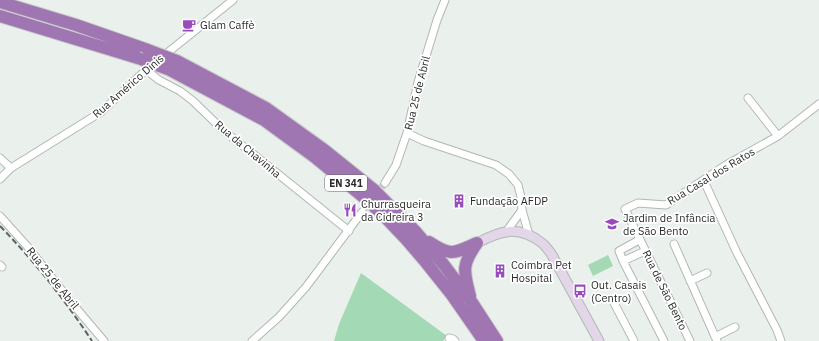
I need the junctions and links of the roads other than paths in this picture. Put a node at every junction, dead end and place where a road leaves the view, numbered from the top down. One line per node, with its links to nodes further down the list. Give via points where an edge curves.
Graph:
1 (233, 0): 6 (street, Rua Américo Dinis)
2 (445, 0): 9 (street, Rua 25 de Abril, via 418,82)
3 (0, 2): 5 (highway, EN 341, bridge, via 148,50)
4 (0, 16): 5 (highway, EN 341, bridge, via 138,58)
5 (174, 66): 22 (highway, EN 341, via 266,108 374,190); 38 (highway, EN 341, via 264,120 366,199 424,260)
6 (146, 70): 12 (street, Rua Américo Dinis, via 101,112); 21 (street, Rua da Chavinha, via 193,100 223,130)
7 (748, 98): 10 (street)
8 (819, 104): 10 (street, Rua Casal dos Ratos)
9 (407, 133): 15 (street, Rua 25 de Abril, via 396,165); 16 (street, via 496,165 509,174 518,185)
10 (778, 136): 14 (street, Rua Casal dos Ratos)
11 (0, 158): 12 (street)
12 (11, 168): 13 (street, Rua Américo Dinis)
13 (0, 179)
14 (704, 180): 25 (street, Rua Casal dos Ratos, via 666,204 638,203 624,209); 44 (street, via 737,254)
15 (385, 184)
16 (522, 210): 19 (street); 20 (street)
17 (362, 212): 21 (street)
18 (0, 216): 37 (street, Rua 25 de Abril)
19 (514, 221): 20 (street, via 521,220); 23 (street)
20 (526, 223): 24 (street)
21 (348, 231): 35 (street, via 306,287)
22 (415, 231): 26 (highway, via 447,252 456,252); 32 (highway, EN 341)
23 (506, 232): 24 (street); 26 (street, via 491,235)
24 (530, 235): 40 (street, via 543,244 552,255)
25 (639, 240): 28 (street, Rua de São Bento); 29 (street, via 619,251)
26 (477, 243): 32 (highway, via 469,254 465,266)
27 (674, 244): 31 (street)
28 (645, 251): 29 (street); 43 (street, Rua de São Bento)
29 (623, 261): 42 (street)
30 (707, 273): 31 (street)
31 (690, 281): 36 (street)
32 (471, 301): 39 (highway, EN 341)
33 (612, 301): 41 (street)
34 (736, 327): 36 (street)
35 (257, 339)
36 (716, 339)
37 (104, 341)
38 (484, 341)
39 (497, 341)
40 (599, 341)
41 (634, 341)
42 (664, 341)
43 (690, 341)
44 (781, 341)

